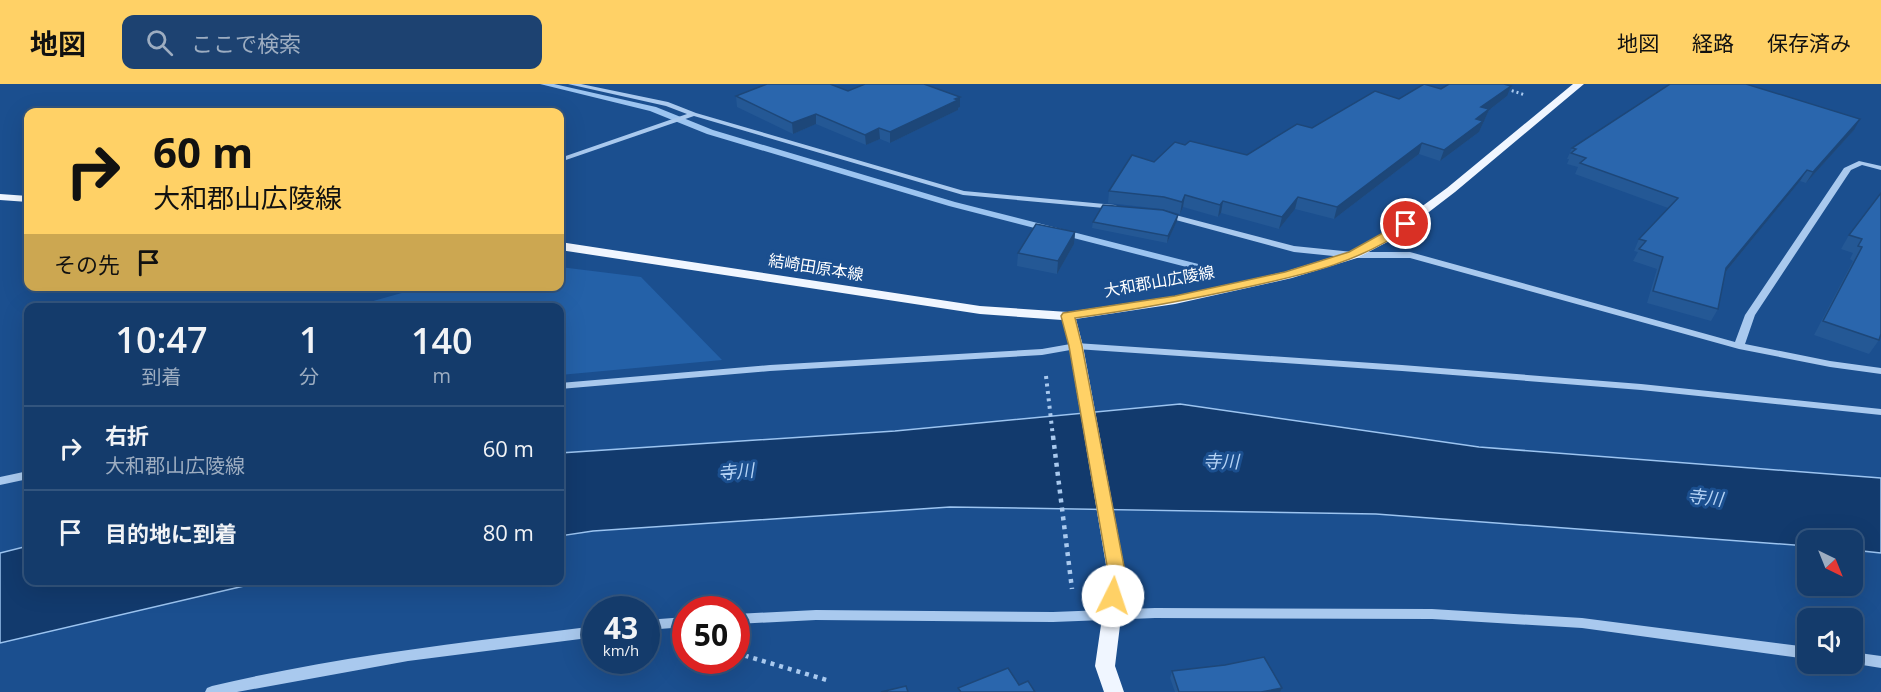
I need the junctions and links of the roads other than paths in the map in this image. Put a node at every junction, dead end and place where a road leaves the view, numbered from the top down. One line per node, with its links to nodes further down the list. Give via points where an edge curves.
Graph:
1 (571, 84): 3 (street, via 668,104)
2 (1579, 84): 11 (main road, 大和郡山広陵線, via 1391,235)
3 (694, 114): 4 (street); 8 (street, via 963,193)
4 (564, 159)
5 (1881, 168): 14 (street, via 1862,163 1848,168 1750,315)
6 (0, 197): 7 (main road)
7 (24, 200)
8 (1129, 209)
9 (1151, 212): 11 (street, via 1294,249)
10 (564, 247): 12 (main road, 結崎田原本線, via 980,310)
11 (1353, 255): 12 (main road, 大和郡山広陵線, via 1287,275 1175,300); 14 (street, via 1410,255)
12 (1068, 316): 13 (main road)
13 (1076, 346): 16 (street, via 1042,352 770,368); 17 (street, via 1641,387); 20 (main road, via 1117,577)
14 (1739, 346): 15 (street)
15 (1881, 371)
16 (564, 386)
17 (1881, 412)
18 (24, 476): 19 (street)
19 (0, 481)
20 (1110, 616): 21 (street); 23 (street, via 1443,615 1582,623); 27 (main road, via 1105,666)
21 (750, 618)
22 (582, 633): 26 (street, via 408,655)
23 (1797, 651)
24 (1863, 660): 25 (street)
25 (1881, 662)
26 (212, 692)
27 (1114, 692)

